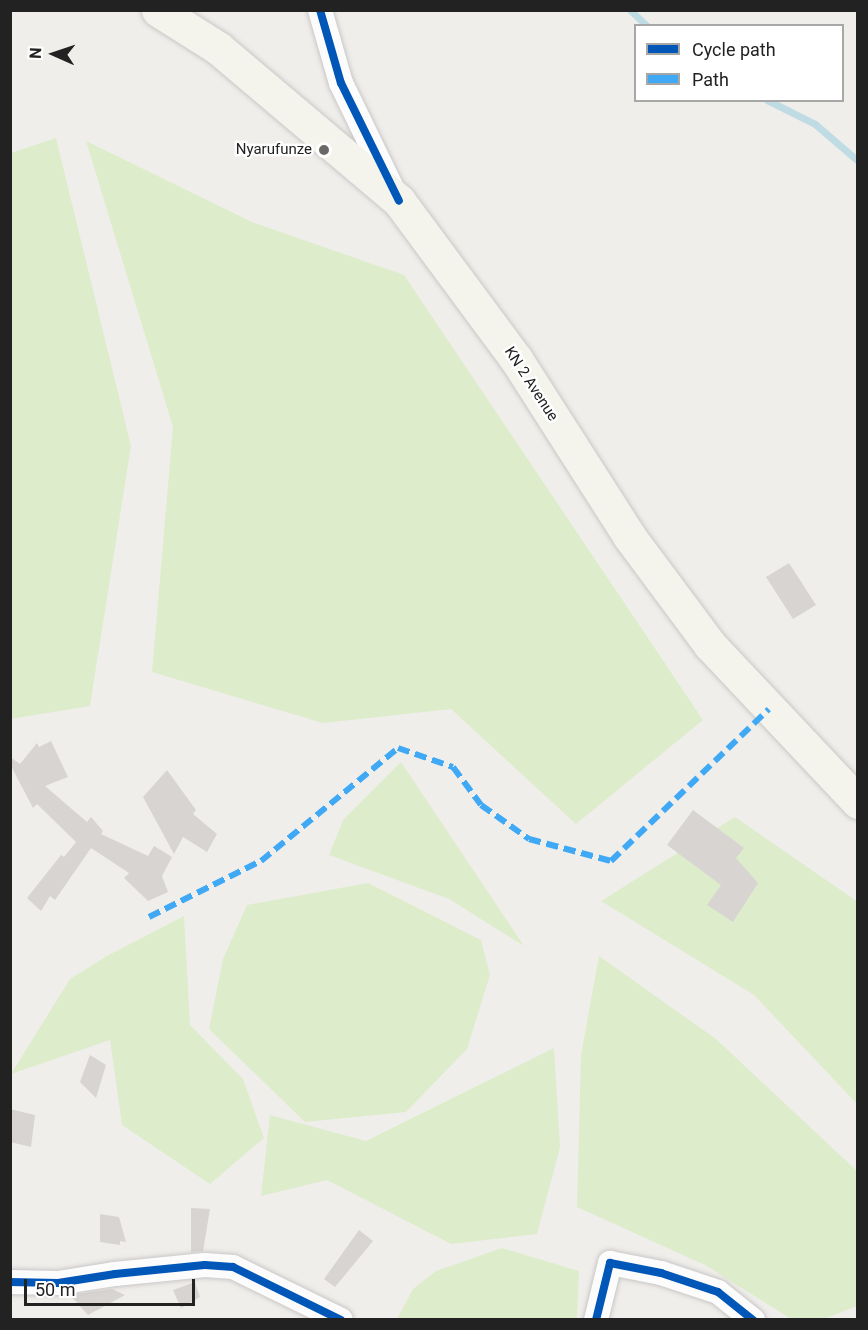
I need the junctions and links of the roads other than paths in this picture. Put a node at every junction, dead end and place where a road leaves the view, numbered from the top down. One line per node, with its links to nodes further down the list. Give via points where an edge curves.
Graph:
1 (158, 10): 3 (main road, KN 2 Avenue, via 218,48)
2 (320, 10): 3 (street, via 341,83)
3 (399, 201): 4 (main road, KN 2 Avenue, via 516,359 629,536 710,645)
4 (858, 802)
5 (10, 1282): 6 (street, via 58,1283 205,1265 233,1267)
6 (341, 1320)
7 (596, 1320): 8 (street, via 610,1263 718,1292)
8 (753, 1320)

